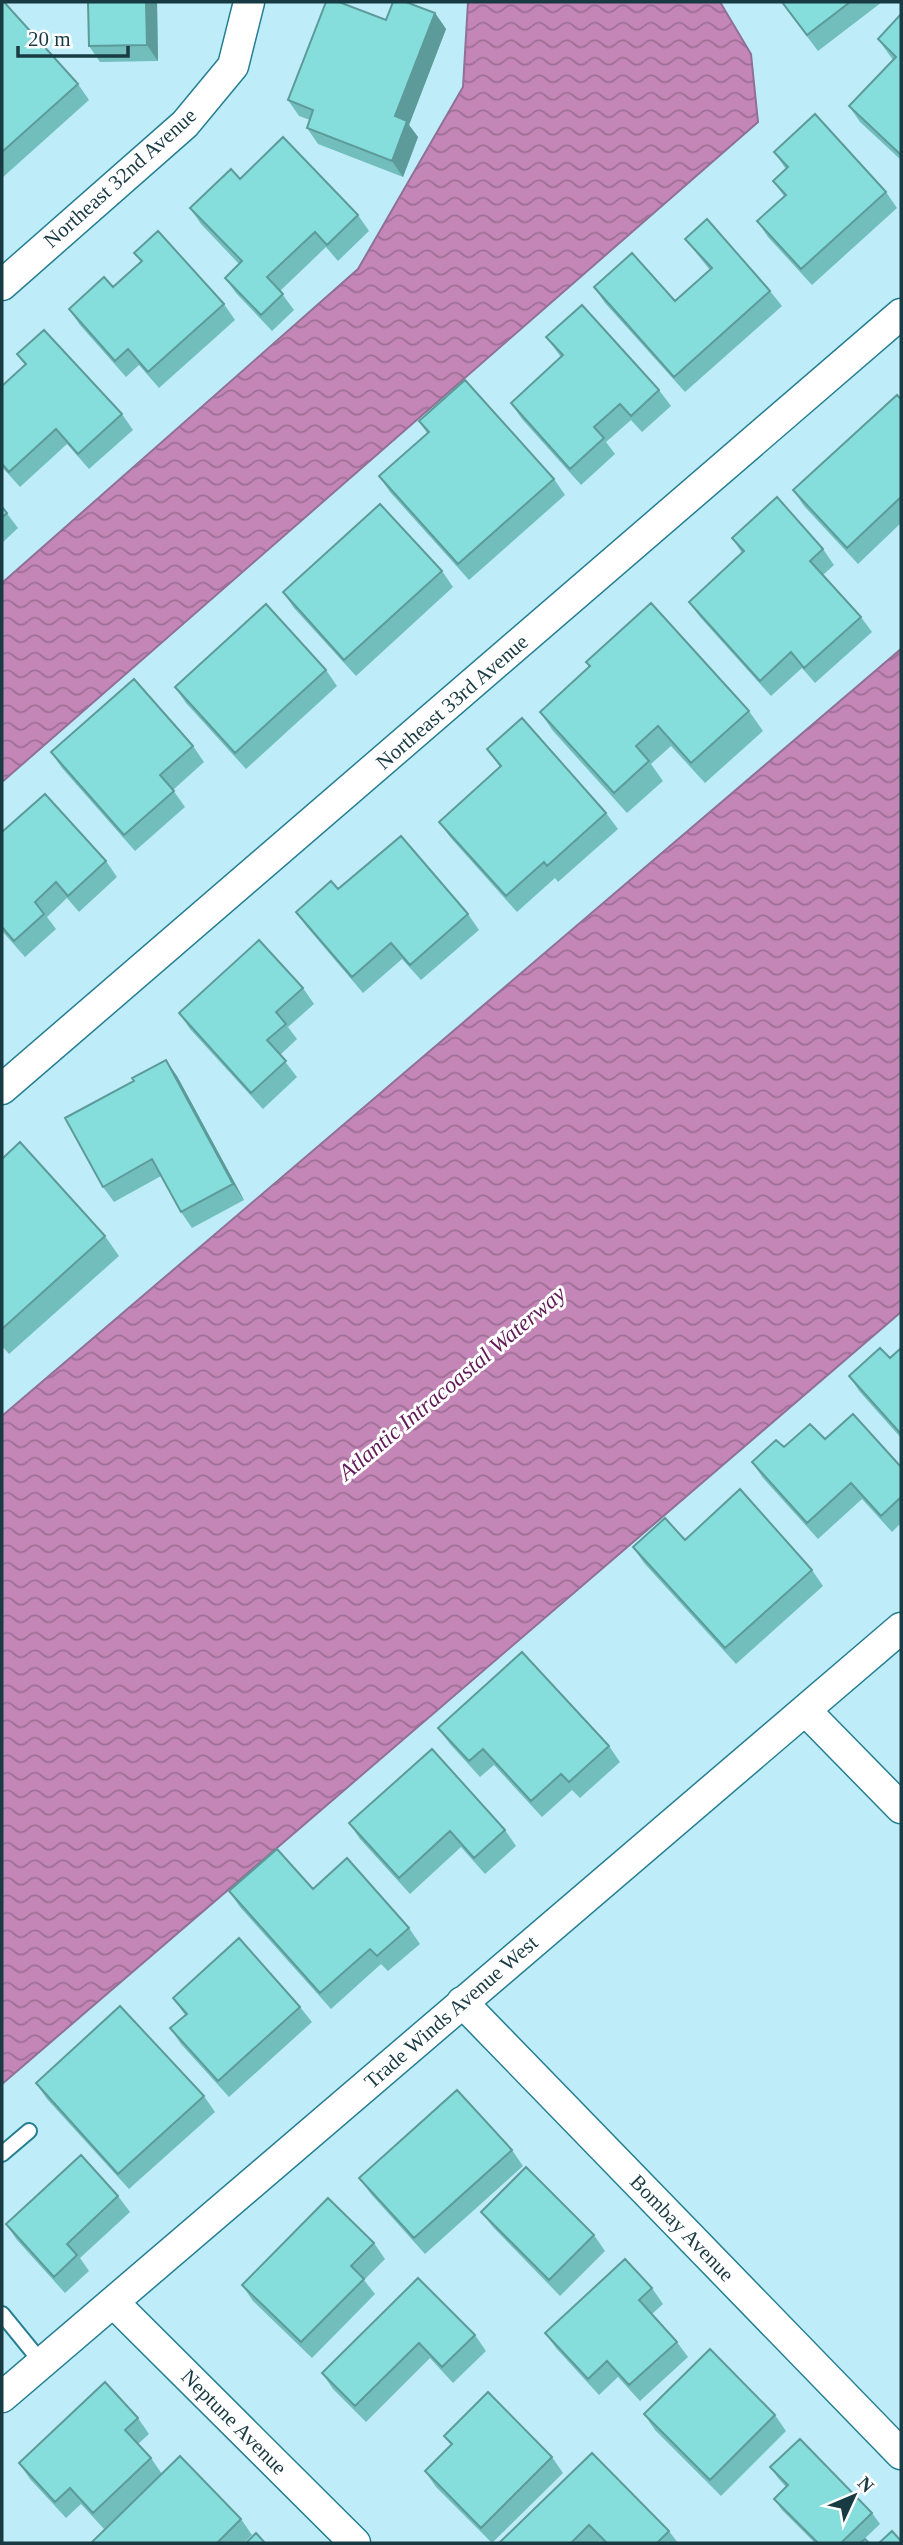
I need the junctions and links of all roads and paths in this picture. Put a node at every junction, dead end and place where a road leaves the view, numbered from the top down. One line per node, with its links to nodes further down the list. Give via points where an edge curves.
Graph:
1 (249, 2): 2 (street, Northeast 32nd Avenue, via 233,66 185,124)
2 (2, 285)
3 (901, 314): 4 (street, Northeast 33rd Avenue)
4 (2, 1089)
5 (901, 1628): 6 (street, Trade Winds Avenue West)
6 (805, 1710): 7 (street); 8 (street, Trade Winds Avenue West)
7 (901, 1808)
8 (462, 2002): 11 (street, Trade Winds Avenue West); 15 (street, Bombay Avenue)
9 (29, 2131): 10 (lane)
10 (2, 2154)
11 (114, 2302): 13 (street, Trade Winds Avenue West); 16 (street, Neptune Avenue)
12 (2, 2314): 13 (lane)
13 (43, 2362): 14 (street, Trade Winds Avenue West)
14 (2, 2398)
15 (901, 2454)
16 (355, 2543)

